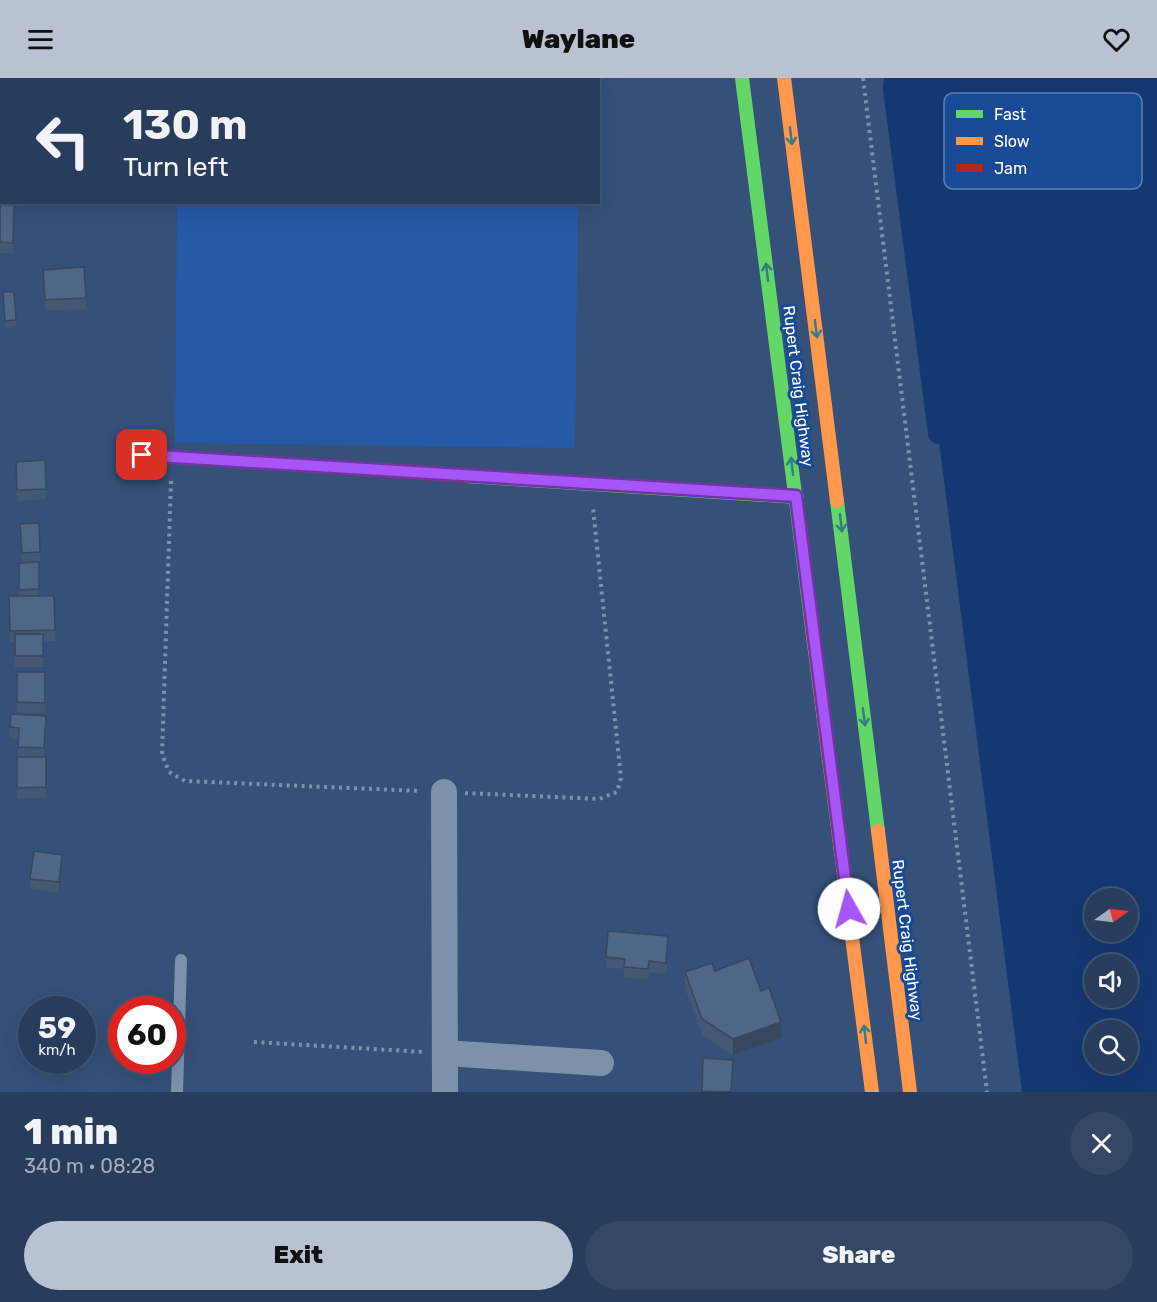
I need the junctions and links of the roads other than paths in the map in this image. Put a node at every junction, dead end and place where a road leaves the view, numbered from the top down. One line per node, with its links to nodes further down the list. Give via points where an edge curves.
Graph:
1 (742, 78): 4 (main road, Rupert Craig Highway, one-way to 1)
2 (784, 78): 12 (main road, Rupert Craig Highway, one-way to 12)
3 (142, 455): 4 (main road)
4 (796, 496): 11 (main road, Rupert Craig Highway, one-way to 4)
5 (444, 792): 7 (street)
6 (181, 960): 9 (lane)
7 (445, 1053): 8 (street); 10 (street)
8 (601, 1063)
9 (177, 1092)
10 (445, 1092)
11 (872, 1092)
12 (910, 1092)

